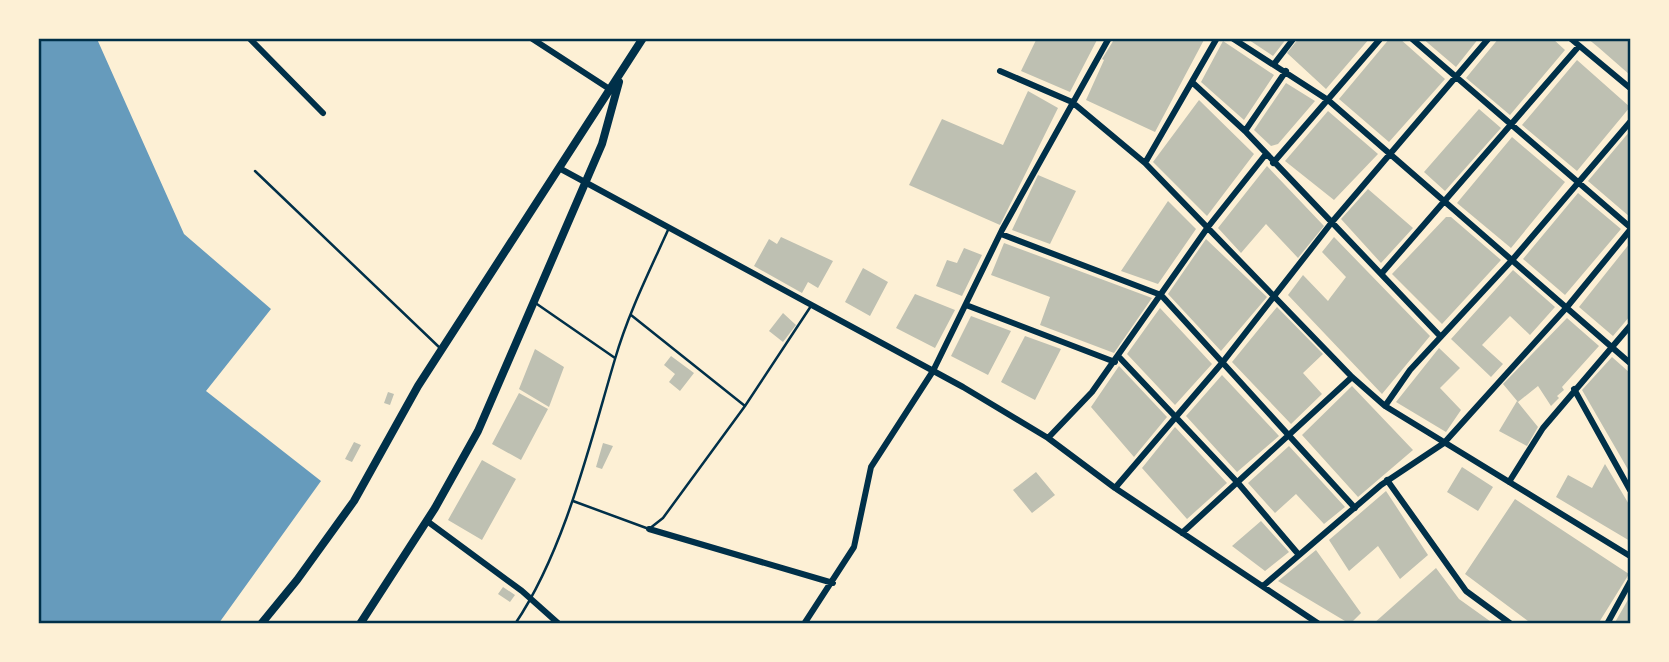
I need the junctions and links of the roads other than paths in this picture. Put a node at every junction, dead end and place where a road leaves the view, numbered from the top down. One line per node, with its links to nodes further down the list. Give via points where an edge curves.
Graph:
1 (249, 38): 23 (street)
2 (531, 38): 20 (street)
3 (643, 38): 17 (main road)
4 (1109, 38): 22 (street)
5 (1217, 38): 18 (street)
6 (1232, 38): 13 (street)
7 (1294, 38): 13 (street)
8 (1381, 38): 21 (street)
9 (1411, 38): 16 (street)
10 (1489, 38): 16 (street)
11 (1570, 38): 12 (street)
12 (1579, 46): 19 (street); 25 (street)
13 (1274, 64): 15 (street)
14 (1000, 71): 22 (street)
15 (1286, 71): 21 (street); 26 (street)
16 (1456, 78): 25 (street); 28 (street)
17 (619, 79): 20 (main road); 33 (main road, via 609,127)
18 (1193, 83): 26 (street); 29 (street)
19 (1630, 88)
20 (611, 90): 31 (main road)
21 (1328, 100): 28 (street); 30 (street)
22 (1072, 102): 29 (street); 40 (street)
23 (323, 113)
24 (1630, 122): 34 (street)
25 (1513, 125): 34 (street); 35 (street)
26 (1245, 131): 27 (street)
27 (1266, 154): 30 (street); 37 (street)
28 (1390, 154): 35 (street); 36 (street)
29 (1145, 163): 37 (street)
30 (1273, 163): 36 (street)
31 (559, 168): 33 (street); 53 (main road)
32 (255, 171): 53 (lane)
33 (584, 181): 38 (street); 45 (main road)
34 (1579, 181): 39 (street); 41 (street)
35 (1445, 203): 41 (street); 42 (street)
36 (1332, 222): 42 (street); 44 (street)
37 (1208, 227): 43 (street); 44 (street)
38 (669, 228): 46 (street); 49 (lane)
39 (1630, 229): 48 (street)
40 (1001, 234): 43 (street); 47 (street)
41 (1513, 259): 48 (street); 51 (street)
42 (1382, 273): 51 (street)
43 (1161, 295): 55 (street); 56 (street)
44 (1277, 296): 56 (street); 59 (street)
45 (534, 302): 54 (lane); 74 (main road, via 478,431)
46 (811, 306): 58 (street); 61 (lane)
47 (966, 306): 55 (street); 58 (street)
48 (1567, 307): 52 (street); 66 (street)
49 (631, 315): 54 (lane); 61 (lane)
50 (1630, 326): 52 (street)
51 (1440, 336): 62 (street)
52 (1612, 347): 57 (street); 60 (street)
53 (442, 350): 83 (main road, via 354,501)
54 (615, 358): 72 (lane)
55 (1117, 359): 63 (street); 65 (street, via 1076,412)
56 (1222, 363): 63 (street); 64 (street)
57 (1630, 363)
58 (933, 371): 65 (street); 80 (street, via 871,467 855,547)
59 (1352, 377): 62 (street); 64 (street)
60 (1574, 389): 68 (street); 71 (street)
61 (746, 406): 75 (lane, via 676,502)
62 (1385, 406): 66 (street)
63 (1176, 416): 69 (street); 70 (street)
64 (1288, 436): 69 (street); 73 (street)
65 (1048, 438): 70 (street)
66 (1444, 443): 67 (street); 68 (street)
67 (1387, 480): 73 (street); 89 (street, via 1466,591)
68 (1509, 482): 78 (street)
69 (1237, 483): 76 (street); 77 (street)
70 (1115, 488): 76 (street)
71 (1630, 490)
72 (571, 500): 75 (lane); 82 (lane)
73 (1354, 508): 77 (street)
74 (427, 521): 82 (street); 84 (main road)
75 (649, 529): 80 (street)
76 (1182, 533): 81 (street)
77 (1299, 555): 81 (street)
78 (1630, 556)
79 (1630, 582): 90 (street)
80 (833, 583): 87 (street)
81 (1263, 586): 88 (street)
82 (532, 599): 85 (lane); 86 (street)
83 (261, 624)
84 (360, 624)
85 (515, 624)
86 (559, 624)
87 (804, 624)
88 (1318, 624)
89 (1511, 624)
90 (1607, 624)

